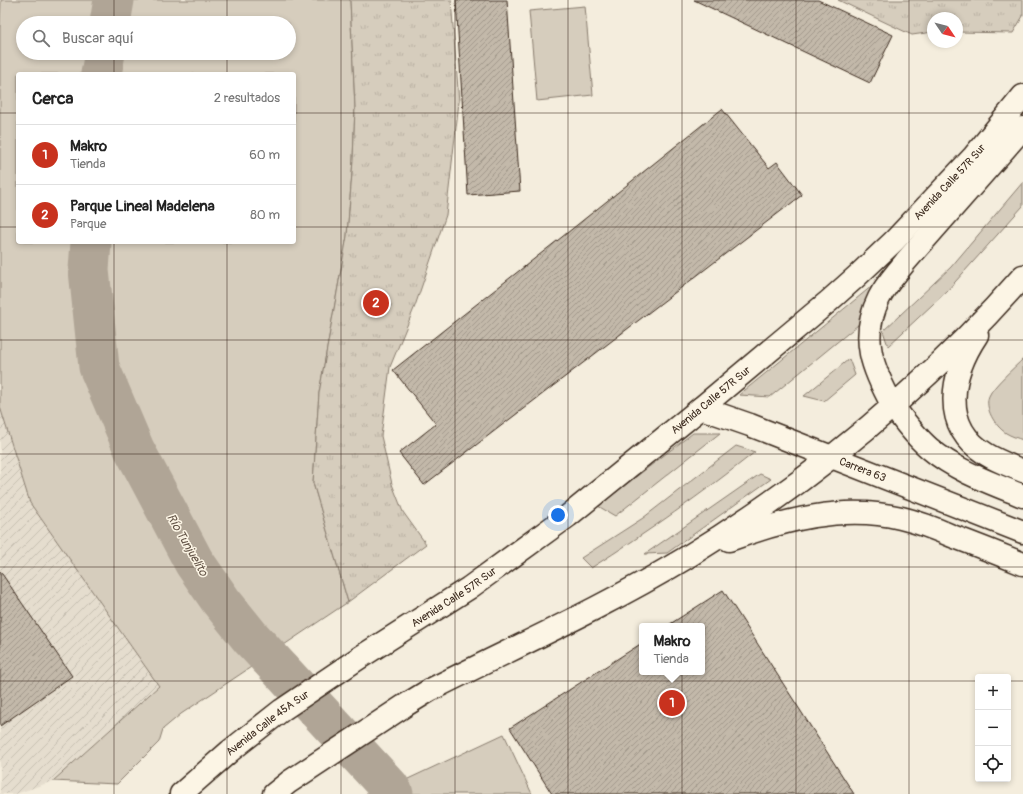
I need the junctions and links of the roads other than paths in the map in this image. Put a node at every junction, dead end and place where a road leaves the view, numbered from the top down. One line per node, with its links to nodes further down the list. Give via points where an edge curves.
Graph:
1 (1023, 96): 6 (main road, Avenida Calle 57R Sur, via 974,156 894,241 829,301)
2 (1023, 128): 5 (main road, via 906,261 879,297 869,325 869,340 877,375)
3 (1023, 276): 4 (main road)
4 (1001, 301): 5 (main road); 8 (main road, via 975,339 957,377 954,397 956,414 960,429 970,442 986,454)
5 (893, 406): 7 (main road); 9 (main road, via 914,433 945,459 967,472)
6 (701, 408): 7 (main road, Carrera 63); 13 (main road, Avenida Calle 57R Sur, via 568,516 523,549 469,588)
7 (832, 456): 10 (main road, Carrera 63); 11 (main road, via 750,516)
8 (1023, 471)
9 (1023, 496)
10 (1023, 532)
11 (690, 554): 12 (main road, via 762,528 797,519 852,512 901,518); 15 (main road, via 626,592 430,690)
12 (1023, 564)
13 (359, 658): 14 (main road, Avenida Calle 45A Sur, via 282,710)
14 (181, 794)
15 (274, 794)

